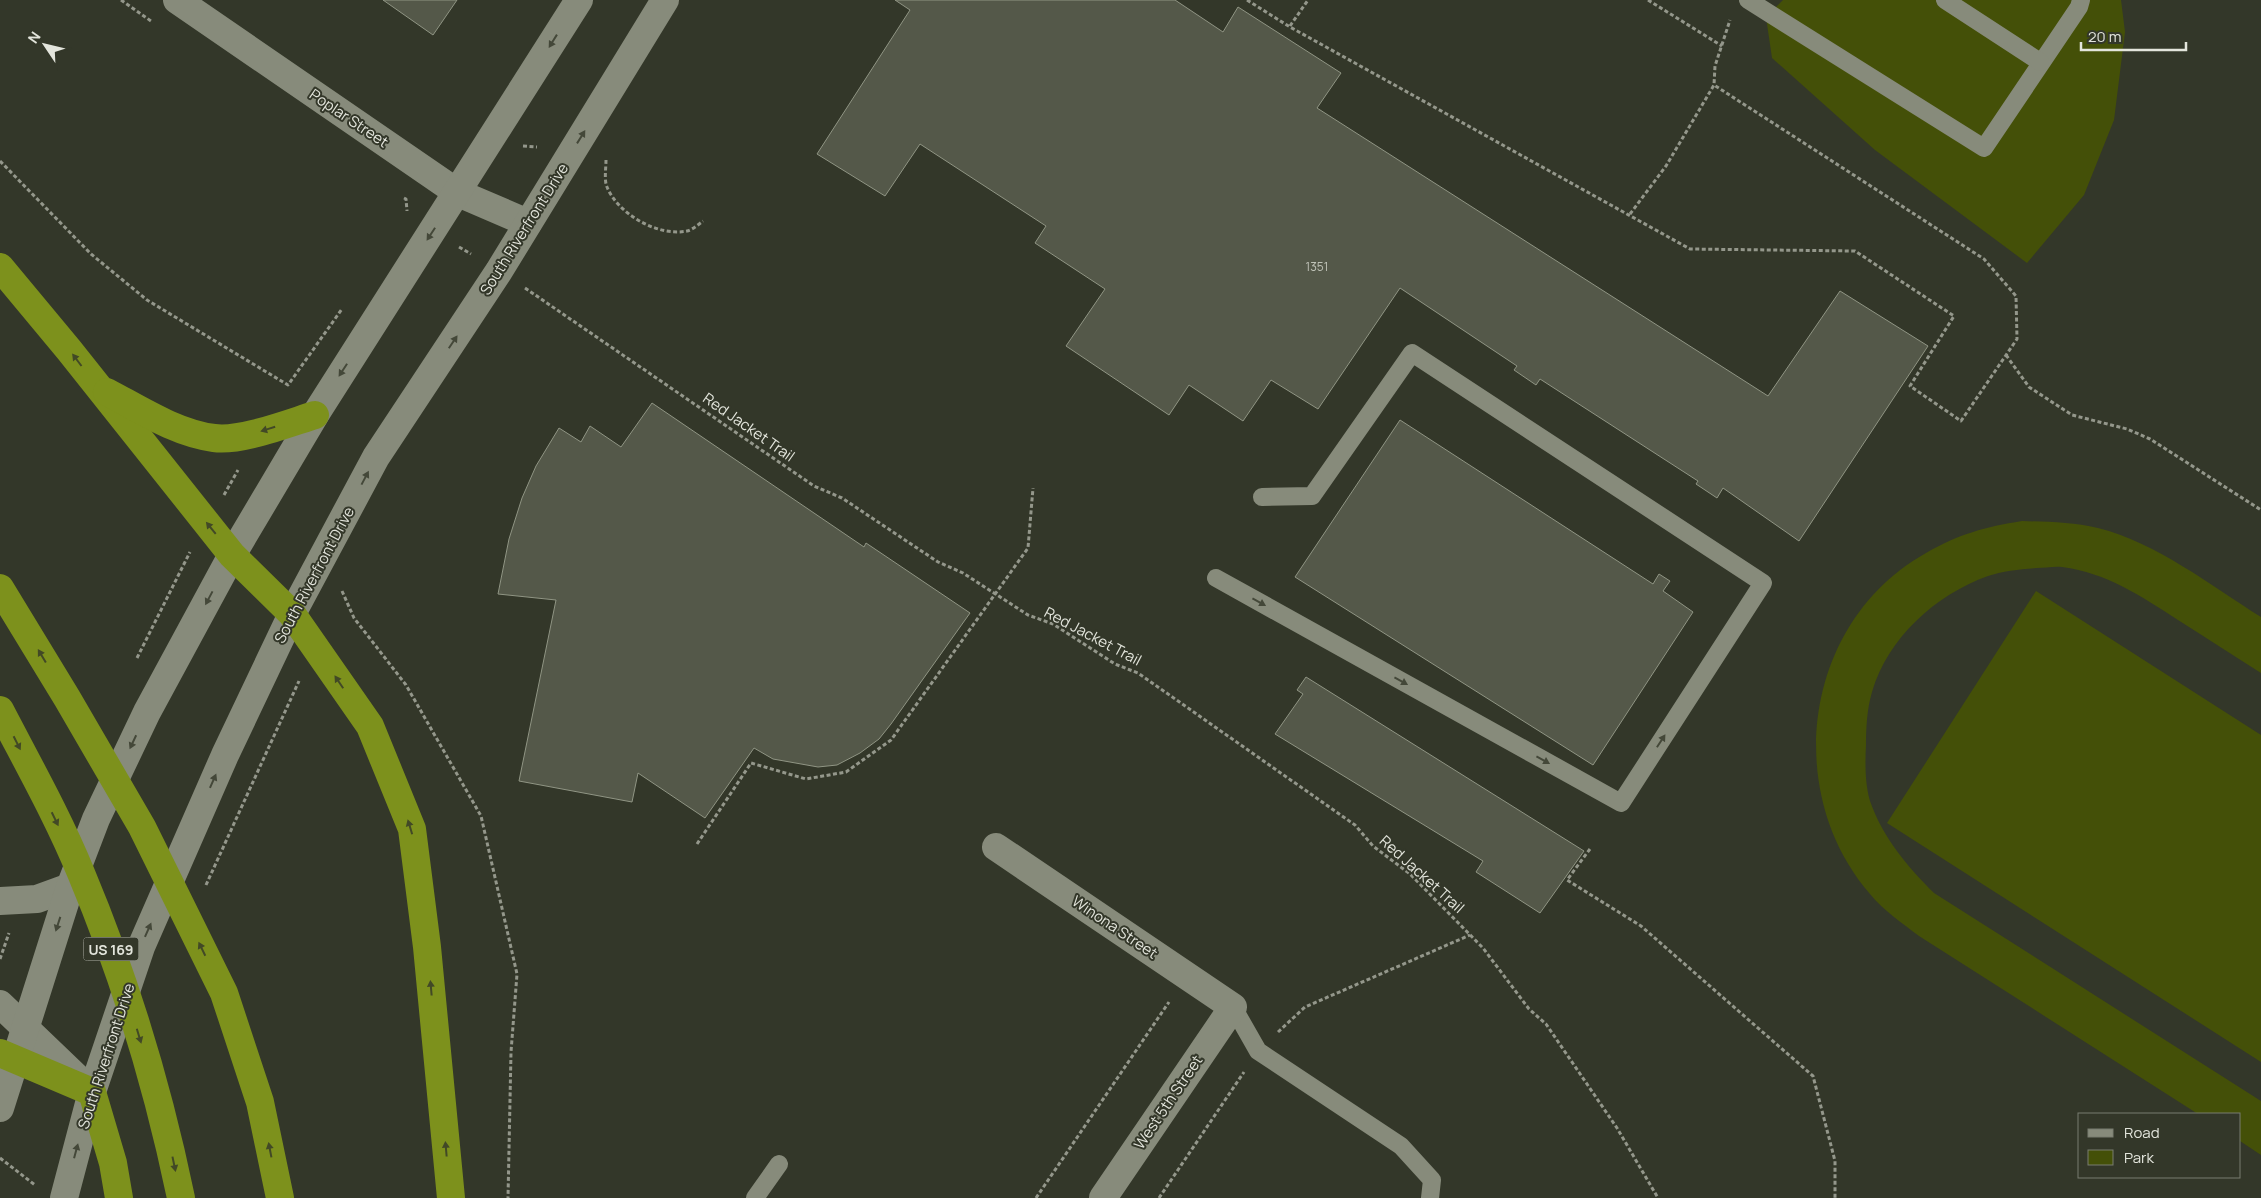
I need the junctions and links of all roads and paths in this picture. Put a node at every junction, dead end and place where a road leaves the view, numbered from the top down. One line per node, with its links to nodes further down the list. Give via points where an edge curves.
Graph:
1 (177, 0): 16 (main road, Poplar Street)
2 (579, 0): 16 (main road, one-way to 16)
3 (665, 0): 18 (main road, South Riverfront Drive, one-way to 3)
4 (1247, 0): 11 (path)
5 (1308, 0): 11 (path)
6 (1648, 0): 12 (path)
7 (1748, 0): 13 (lane, via 1984,148)
8 (1945, 0): 13 (lane)
9 (2081, 0): 13 (lane)
10 (1731, 18): 12 (path)
11 (1290, 27): 17 (path)
12 (1722, 46): 14 (path, via 1715,66)
13 (2040, 62)
14 (1714, 86): 17 (path, via 1666,166); 23 (path, via 1984,259 2016,296 2017,340)
15 (0, 161): 22 (path, via 91,254 146,300 288,385)
16 (458, 193): 18 (main road, Poplar Street); 19 (main road)
17 (1630, 214): 23 (path, via 1690,249 1855,251 1954,316 1910,386 1961,421)
18 (528, 223): 21 (main road, South Riverfront Drive)
19 (433, 231): 21 (path, Red Jacket Trail); 25 (main road, one-way to 25)
20 (0, 267): 24 (highway, one-way to 20)
21 (499, 271): 33 (path, Red Jacket Trail, via 814,486 842,498 938,562); 34 (main road, South Riverfront Drive, one-way to 21, via 376,457)
22 (345, 305)
23 (2006, 355): 28 (path, via 2029,387 2072,415 2127,429 2150,439)
24 (97, 387): 25 (highway, one-way to 24, via 244,436 215,439 174,427); 29 (highway, one-way to 24)
25 (315, 415): 29 (main road)
26 (1034, 488): 33 (path, via 1028,548)
27 (1262, 497): 30 (lane, one-way to 27, via 1621,803 1763,583 1412,353 1312,496)
28 (2261, 510)
29 (232, 555): 34 (highway); 39 (main road, one-way to 39, via 147,712 96,819)
30 (1216, 578)
31 (0, 588): 56 (highway, one-way to 31, via 260,1102 224,993 142,827)
32 (341, 589): 58 (path, via 354,618 406,685 481,816 517,974 511,1052)
33 (996, 594): 36 (path, via 891,740 846,772 806,779 751,763); 41 (path, Red Jacket Trail, via 1028,615 1053,624 1114,664 1138,673 1355,825 1373,846 1410,874)
34 (292, 614): 48 (main road, South Riverfront Drive, one-way to 34, via 140,947); 57 (highway, one-way to 34, via 427,947 412,829 370,726)
35 (0, 710): 55 (highway, US 169, one-way to 55, via 80,871 119,970 167,1131)
36 (697, 844)
37 (996, 847): 42 (main road, Winona Street)
38 (1590, 848): 65 (path, via 1567,880 1641,926 1813,1076 1835,1161)
39 (70, 887): 40 (main road, via 37,899); 45 (main road, one-way to 45)
40 (0, 901)
41 (1470, 935): 46 (path, via 1304,1006); 64 (path, Red Jacket Trail, via 1546,1024 1617,1128)
42 (1187, 976): 44 (main road, Winona Street); 60 (path)
43 (0, 1004): 45 (main road)
44 (1233, 1007): 46 (lane); 61 (main road, West 5th Street)
45 (25, 1028): 47 (main road); 48 (main road)
46 (1258, 1050): 62 (path); 63 (lane, via 1402,1146 1432,1180)
47 (7, 1055): 48 (highway); 49 (main road)
48 (92, 1092): 53 (main road, South Riverfront Drive, one-way to 48); 54 (highway, via 113,1163)
49 (0, 1108)
50 (0, 1158): 52 (path)
51 (779, 1164): 59 (lane)
52 (38, 1186)
53 (64, 1198)
54 (118, 1198)
55 (181, 1198)
56 (280, 1198)
57 (451, 1198)
58 (508, 1198)
59 (755, 1198)
60 (1036, 1198)
61 (1103, 1198)
62 (1158, 1198)
63 (1430, 1198)
64 (1658, 1198)
65 (1835, 1198)

